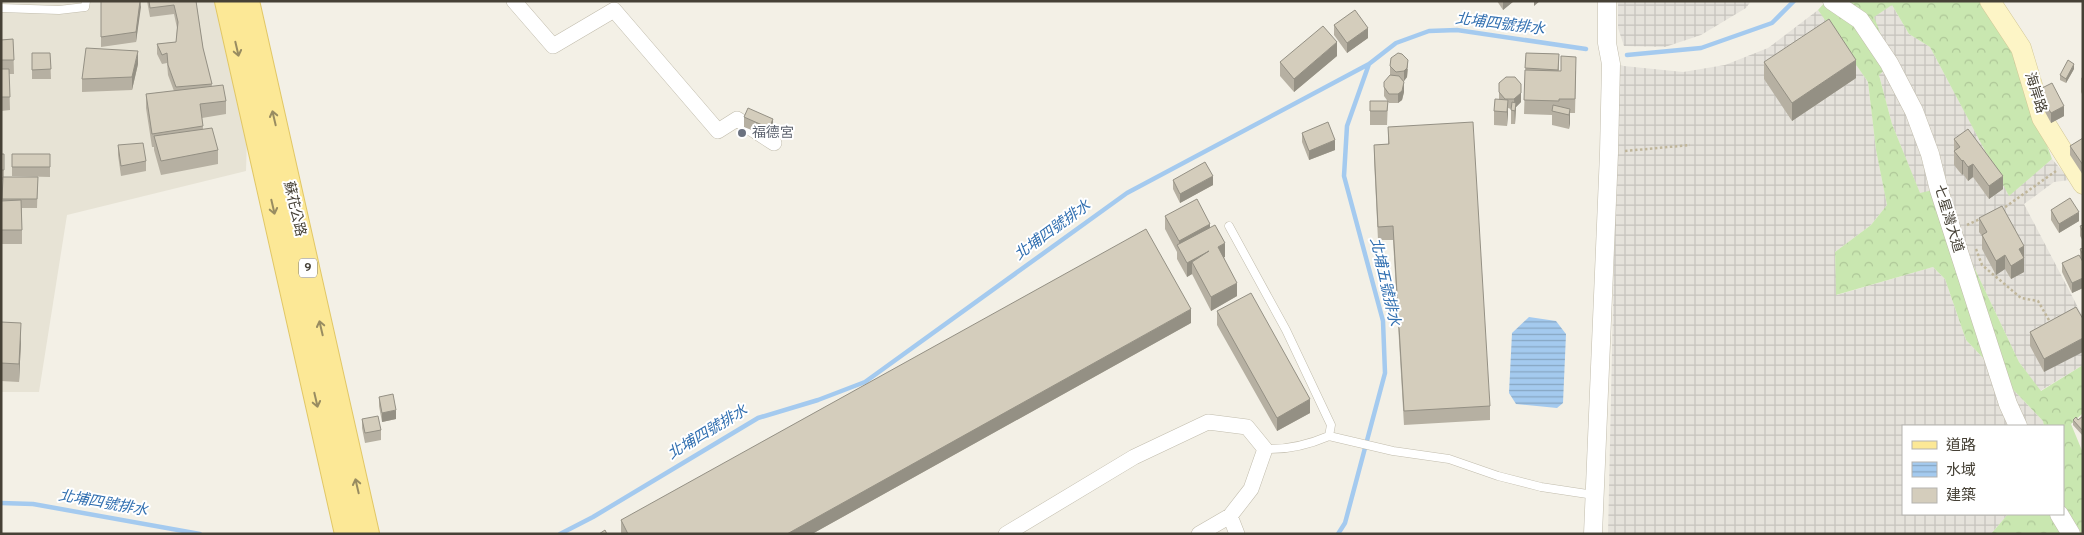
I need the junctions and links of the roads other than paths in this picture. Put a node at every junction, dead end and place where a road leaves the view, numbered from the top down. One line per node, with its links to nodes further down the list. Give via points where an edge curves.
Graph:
1 (86, 1): 8 (lane, via 85,7 59,10)
2 (226, 1): 10 (main road, 蘇花公路 / 9, one-way to 10)
3 (248, 1): 10 (main road, 蘇花公路 / 9, one-way to 3)
4 (514, 1): 9 (street, via 553,46 614,10 718,131 737,119)
5 (1607, 1): 16 (street, via 1610,64 1608,153)
6 (1832, 1): 13 (street, 七星灣大道, via 1860,20 1889,63 1914,112)
7 (1990, 1): 11 (main road, 海岸路, via 2021,48 2042,118)
8 (1, 8)
9 (774, 143)
10 (272, 154): 19 (main road, 蘇花公路 / 9, one-way to 19); 20 (main road, 蘇花公路 / 9, one-way to 10)
11 (2083, 184)
12 (1229, 226): 14 (lane, via 1316,390 1331,425)
13 (2018, 425)
14 (1329, 436): 15 (lane, via 1284,450); 16 (lane, via 1393,451 1449,459 1541,488)
15 (1265, 449): 18 (street, via 1251,488); 21 (street, via 1247,427 1208,422 1134,457)
16 (1594, 494): 24 (street)
17 (2060, 515): 25 (street)
18 (1230, 516): 22 (street); 23 (street)
19 (346, 534)
20 (368, 534)
21 (1006, 534)
22 (1199, 534)
23 (1237, 534)
24 (1593, 534)
25 (2071, 534)

